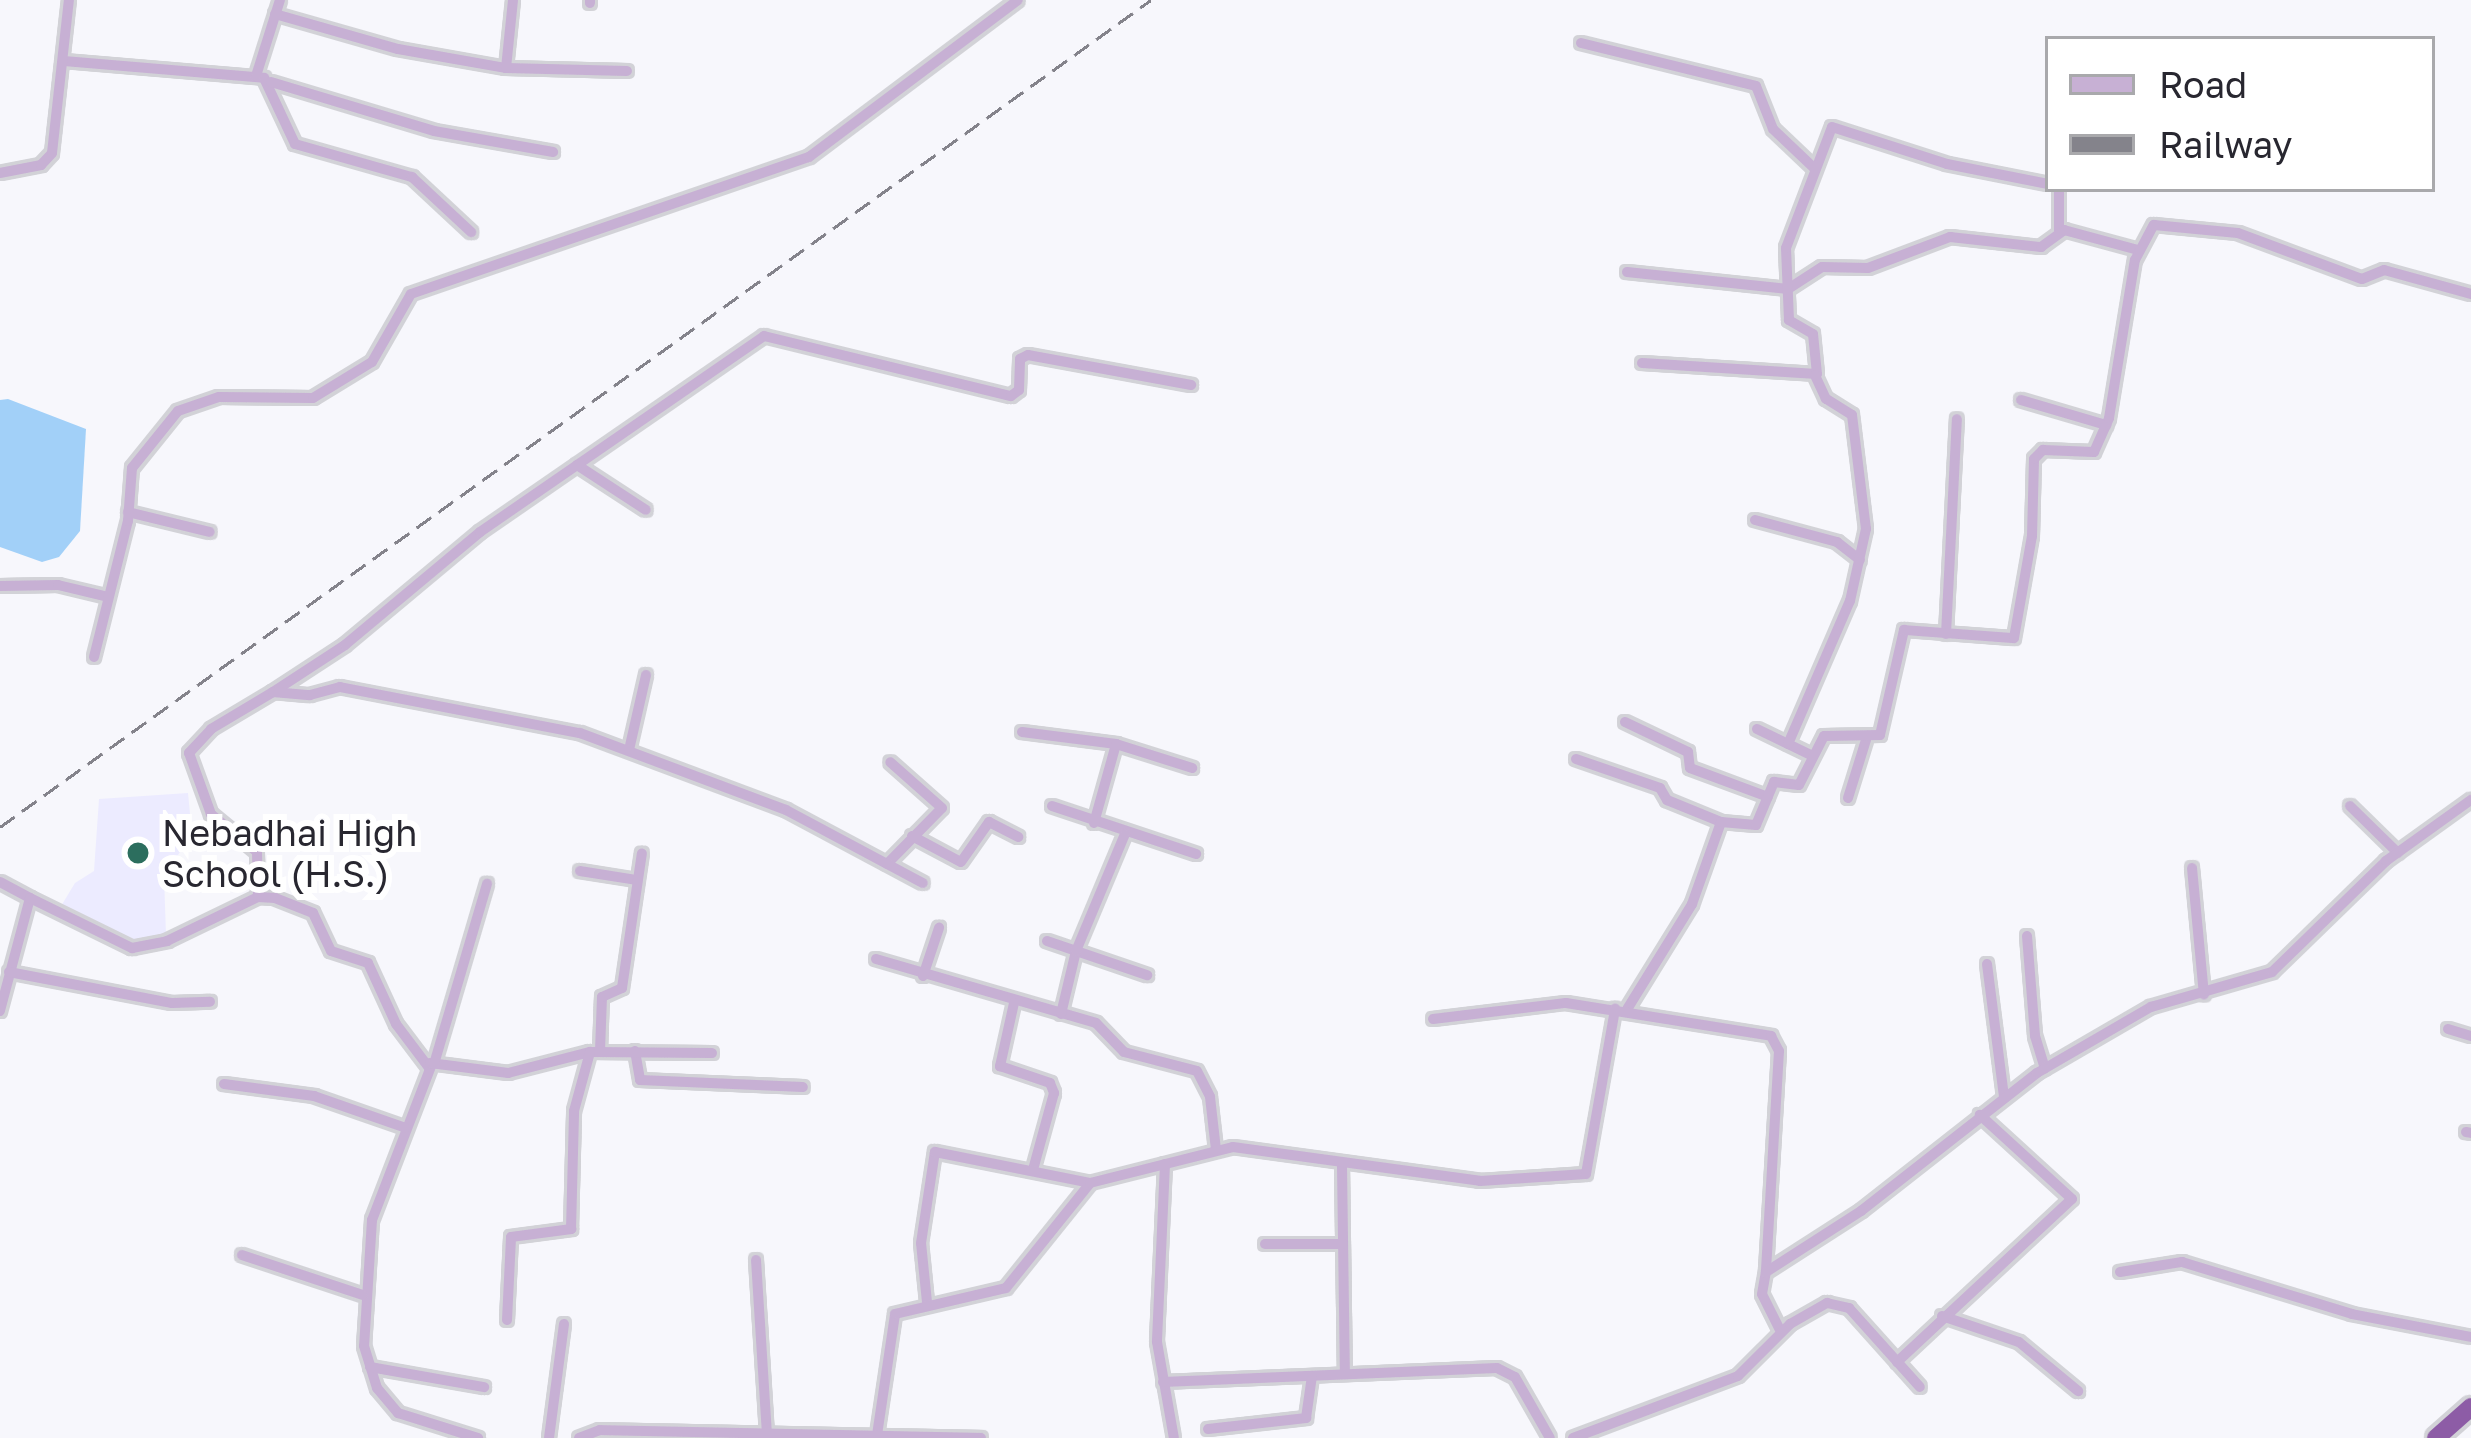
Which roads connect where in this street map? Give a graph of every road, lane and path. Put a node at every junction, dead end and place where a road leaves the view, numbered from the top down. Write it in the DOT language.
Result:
graph roads {
  1 [pos="69,0"];
  2 [pos="280,0"];
  3 [pos="513,0"];
  4 [pos="1018,0"];
  5 [pos="274,14"];
  6 [pos="1581,43"];
  7 [pos="63,61"];
  8 [pos="506,68"];
  9 [pos="627,71"];
  10 [pos="256,76"];
  11 [pos="271,82"];
  12 [pos="553,152"];
  13 [pos="1816,169"];
  14 [pos="0,173"];
  15 [pos="2045,183"];
  16 [pos="2059,192"];
  17 [pos="2059,231"];
  18 [pos="471,232"];
  19 [pos="2138,250"];
  20 [pos="1627,272"];
  21 [pos="1788,289"];
  22 [pos="2471,294"];
  23 [pos="1642,363"];
  24 [pos="1815,375"];
  25 [pos="1191,385"];
  26 [pos="2021,400"];
  27 [pos="1957,419"];
  28 [pos="2106,425"];
  29 [pos="577,464"];
  30 [pos="646,510"];
  31 [pos="128,512"];
  32 [pos="1755,520"];
  33 [pos="210,532"];
  34 [pos="1860,560"];
  35 [pos="0,586"];
  36 [pos="104,596"];
  37 [pos="1946,634"];
  38 [pos="94,657"];
  39 [pos="646,674"];
  40 [pos="273,692"];
  41 [pos="1625,722"];
  42 [pos="1757,729"];
  43 [pos="1022,732"];
  44 [pos="1865,740"];
  45 [pos="1116,744"];
  46 [pos="1788,744"];
  47 [pos="629,750"];
  48 [pos="1813,756"];
  49 [pos="1576,759"];
  50 [pos="890,762"];
  51 [pos="1192,768"];
  52 [pos="1768,797"];
  53 [pos="1848,798"];
  54 [pos="2471,800"];
  55 [pos="1052,806"];
  56 [pos="2350,806"];
  57 [pos="1721,822"];
  58 [pos="1094,823"];
  59 [pos="1125,835"];
  60 [pos="912,836"];
  61 [pos="1018,837"];
  62 [pos="642,853"];
  63 [pos="2398,853"];
  64 [pos="1196,854"];
  65 [pos="886,864"];
  66 [pos="2192,868"];
  67 [pos="580,871"];
  68 [pos="638,880"];
  69 [pos="0,882"];
  70 [pos="923,883"];
  71 [pos="487,884"];
  72 [pos="258,897"];
  73 [pos="29,898"];
  74 [pos="939,928"];
  75 [pos="2027,936"];
  76 [pos="1047,941"];
  77 [pos="1076,951"];
  78 [pos="876,959"];
  79 [pos="1987,964"];
  80 [pos="9,972"];
  81 [pos="923,976"];
  82 [pos="1148,976"];
  83 [pos="2204,994"];
  84 [pos="210,1002"];
  85 [pos="1014,1003"];
  86 [pos="1621,1010"];
  87 [pos="0,1011"];
  88 [pos="1060,1014"];
  89 [pos="1433,1019"];
  90 [pos="2448,1029"];
  91 [pos="2471,1036"];
  92 [pos="595,1051"];
  93 [pos="634,1052"];
  94 [pos="712,1053"];
  95 [pos="432,1063"];
  96 [pos="2045,1069"];
  97 [pos="224,1084"];
  98 [pos="803,1087"];
  99 [pos="2004,1097"];
  100 [pos="1980,1115"];
  101 [pos="406,1128"];
  102 [pos="1216,1150"];
  103 [pos="1165,1163"];
  104 [pos="1342,1166"];
  105 [pos="1033,1170"];
  106 [pos="1090,1183"];
  107 [pos="1264,1244"];
  108 [pos="1343,1244"];
  109 [pos="242,1256"];
  110 [pos="756,1260"];
  111 [pos="1766,1272"];
  112 [pos="2120,1272"];
  113 [pos="363,1295"];
  114 [pos="928,1302"];
  115 [pos="1942,1316"];
  116 [pos="506,1320"];
  117 [pos="564,1324"];
  118 [pos="1781,1332"];
  119 [pos="2471,1337"];
  120 [pos="1897,1361"];
  121 [pos="370,1367"];
  122 [pos="1345,1374"];
  123 [pos="1312,1376"];
  124 [pos="1163,1382"];
  125 [pos="484,1387"];
  126 [pos="1920,1387"];
  127 [pos="2078,1391"];
  128 [pos="2471,1407"];
  129 [pos="1208,1429"];
  130 [pos="767,1433"];
  131 [pos="878,1436"];
  132 [pos="478,1438"];
  133 [pos="549,1438"];
  134 [pos="580,1438"];
  135 [pos="981,1438"];
  136 [pos="1174,1438"];
  137 [pos="1550,1438"];
  138 [pos="1574,1438"];
  139 [pos="2436,1438"];
  1 -- 7 [label="street"];
  2 -- 5 [label="street"];
  3 -- 8 [label="street"];
  4 -- 31 [label="street"];
  5 -- 8 [label="street"];
  5 -- 10 [label="street"];
  6 -- 13 [label="street"];
  7 -- 10 [label="street"];
  7 -- 14 [label="street"];
  8 -- 9 [label="street"];
  10 -- 11 [label="street"];
  11 -- 12 [label="street"];
  11 -- 18 [label="street"];
  13 -- 15 [label="street"];
  13 -- 21 [label="street"];
  16 -- 17 [label="street"];
  17 -- 19 [label="street"];
  17 -- 21 [label="street"];
  19 -- 22 [label="street"];
  19 -- 28 [label="street"];
  20 -- 21 [label="street"];
  21 -- 24 [label="street"];
  23 -- 24 [label="street"];
  24 -- 34 [label="street"];
  25 -- 29 [label="street"];
  26 -- 28 [label="street"];
  27 -- 37 [label="street"];
  28 -- 37 [label="street"];
  29 -- 30 [label="street"];
  29 -- 40 [label="street"];
  31 -- 33 [label="street"];
  31 -- 36 [label="street"];
  32 -- 34 [label="street"];
  34 -- 46 [label="street"];
  35 -- 36 [label="street"];
  36 -- 38 [label="street"];
  37 -- 44 [label="street"];
  39 -- 47 [label="street"];
  40 -- 47 [label="street"];
  40 -- 72 [label="street"];
  41 -- 52 [label="street"];
  42 -- 46 [label="street"];
  43 -- 45 [label="street"];
  44 -- 48 [label="street"];
  44 -- 53 [label="street"];
  45 -- 51 [label="street"];
  45 -- 58 [label="street"];
  46 -- 48 [label="street"];
  47 -- 65 [label="street"];
  48 -- 52 [label="street"];
  49 -- 57 [label="street"];
  50 -- 60 [label="street"];
  52 -- 57 [label="street"];
  54 -- 63 [label="street"];
  55 -- 58 [label="street"];
  56 -- 63 [label="street"];
  57 -- 86 [label="street"];
  58 -- 59 [label="street"];
  59 -- 64 [label="street"];
  59 -- 77 [label="street"];
  60 -- 61 [label="street"];
  60 -- 65 [label="street"];
  62 -- 68 [label="street"];
  63 -- 83 [label="street"];
  65 -- 70 [label="street"];
  66 -- 83 [label="street"];
  67 -- 68 [label="street"];
  68 -- 92 [label="street"];
  69 -- 73 [label="street"];
  71 -- 95 [label="street"];
  72 -- 73 [label="street"];
  72 -- 95 [label="street"];
  73 -- 80 [label="street"];
  74 -- 81 [label="street"];
  75 -- 96 [label="street"];
  76 -- 77 [label="street"];
  77 -- 82 [label="street"];
  77 -- 88 [label="street"];
  78 -- 81 [label="street"];
  79 -- 99 [label="street"];
  80 -- 84 [label="street"];
  80 -- 87 [label="street"];
  81 -- 85 [label="street"];
  83 -- 96 [label="street"];
  85 -- 88 [label="street"];
  85 -- 105 [label="street"];
  86 -- 89 [label="street"];
  86 -- 104 [label="street"];
  86 -- 111 [label="street"];
  88 -- 102 [label="street"];
  90 -- 91 [label="street"];
  92 -- 93 [label="street"];
  92 -- 95 [label="street"];
  92 -- 116 [label="street"];
  93 -- 94 [label="street"];
  93 -- 98 [label="street"];
  95 -- 101 [label="street"];
  96 -- 99 [label="street"];
  97 -- 101 [label="street"];
  99 -- 100 [label="street"];
  100 -- 111 [label="street"];
  100 -- 115 [label="street"];
  101 -- 113 [label="street"];
  102 -- 103 [label="street"];
  102 -- 104 [label="street"];
  103 -- 106 [label="street"];
  103 -- 124 [label="street"];
  104 -- 108 [label="street"];
  105 -- 106 [label="street"];
  105 -- 114 [label="street"];
  106 -- 114 [label="street"];
  107 -- 108 [label="street"];
  108 -- 122 [label="street"];
  109 -- 113 [label="street"];
  110 -- 130 [label="street"];
  111 -- 118 [label="street"];
  112 -- 119 [label="street"];
  113 -- 121 [label="street"];
  114 -- 131 [label="street"];
  115 -- 120 [label="street"];
  115 -- 127 [label="street"];
  117 -- 133 [label="street"];
  118 -- 120 [label="street"];
  118 -- 138 [label="street"];
  120 -- 126 [label="street"];
  121 -- 125 [label="street"];
  121 -- 132 [label="street"];
  122 -- 123 [label="street"];
  122 -- 137 [label="street"];
  123 -- 124 [label="street"];
  123 -- 129 [label="street"];
  124 -- 136 [label="street"];
  128 -- 139 [label="highway"];
  130 -- 131 [label="street"];
  130 -- 134 [label="street"];
  131 -- 135 [label="street"];
}
